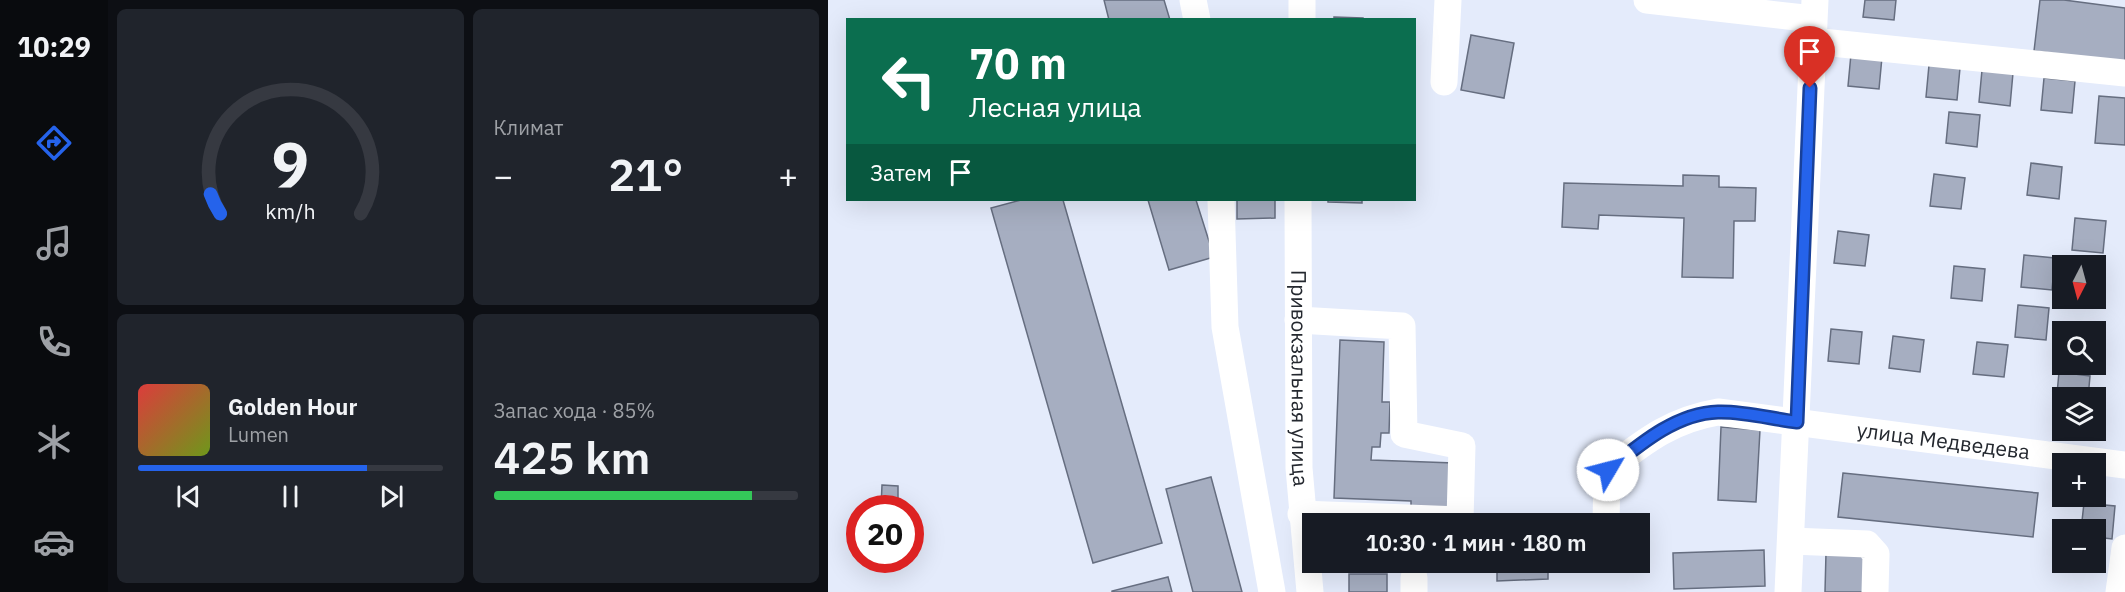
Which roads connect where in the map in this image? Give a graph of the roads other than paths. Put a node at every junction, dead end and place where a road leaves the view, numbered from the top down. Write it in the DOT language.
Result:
graph roads {
  1 [pos="1193,0"];
  2 [pos="1302,0"];
  3 [pos="1448,0"];
  4 [pos="1647,0"];
  5 [pos="1197,18"];
  6 [pos="1302,18"];
  7 [pos="1813,20"];
  8 [pos="2125,73"];
  9 [pos="1444,82"];
  10 [pos="1221,201"];
  11 [pos="1298,201"];
  12 [pos="1298,320"];
  13 [pos="1797,422"];
  14 [pos="2125,465"];
  15 [pos="1606,513"];
  16 [pos="1301,514"];
  17 [pos="1791,541"];
  18 [pos="2125,548"];
  19 [pos="1272,592"];
  20 [pos="1310,592"];
  21 [pos="1788,592"];
  22 [pos="1875,592"];
  23 [pos="2119,592"];
  1 -- 5 [label="street"];
  2 -- 6 [label="street"];
  3 -- 9 [label="street"];
  4 -- 7 [label="street"];
  7 -- 8 [label="street"];
  7 -- 13 [label="street"];
  10 -- 19 [label="street"];
  11 -- 12 [label="street, Привокзальная улица"];
  12 -- 16 [label="street, Привокзальная улица"];
  12 -- 16 [label="street"];
  13 -- 14 [label="street, улица Медведева"];
  13 -- 15 [label="street, улица Медведева"];
  13 -- 17 [label="street"];
  16 -- 20 [label="street, Привокзальная улица"];
  17 -- 21 [label="street"];
  17 -- 22 [label="street"];
  18 -- 23 [label="street"];
}
